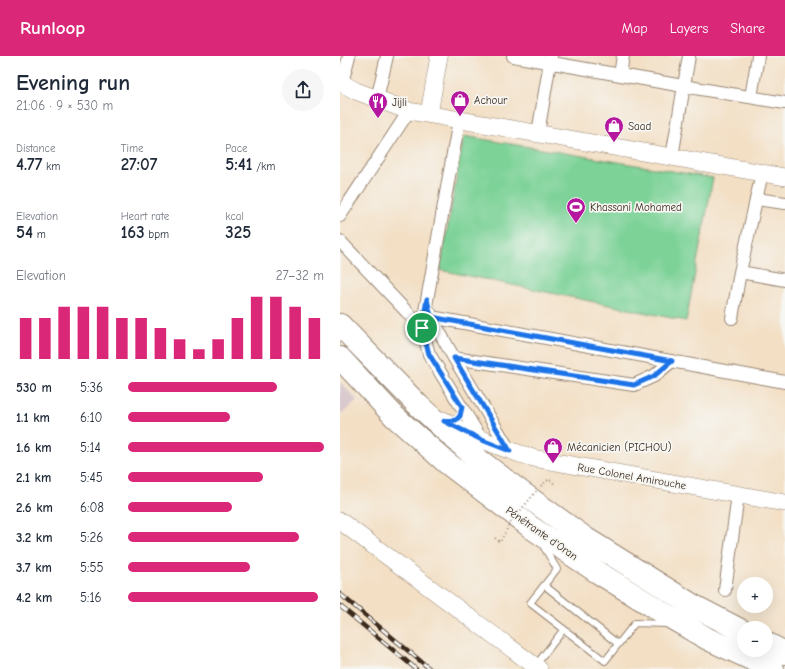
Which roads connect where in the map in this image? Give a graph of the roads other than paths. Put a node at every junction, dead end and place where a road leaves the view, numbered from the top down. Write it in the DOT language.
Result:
graph roads {
  1 [pos="349,56"];
  2 [pos="387,56"];
  3 [pos="439,56"];
  4 [pos="513,56"];
  5 [pos="623,56"];
  6 [pos="688,56"];
  7 [pos="758,56"];
  8 [pos="551,59"];
  9 [pos="620,75"];
  10 [pos="341,82"];
  11 [pos="683,86"];
  12 [pos="751,97"];
  13 [pos="378,99"];
  14 [pos="785,103"];
  15 [pos="409,111"];
  16 [pos="429,114"];
  17 [pos="459,120"];
  18 [pos="538,133"];
  19 [pos="672,157"];
  20 [pos="762,173"];
  21 [pos="785,177"];
  22 [pos="756,199"];
  23 [pos="785,203"];
  24 [pos="340,216"];
  25 [pos="340,240"];
  26 [pos="740,272"];
  27 [pos="785,280"];
  28 [pos="427,299"];
  29 [pos="431,317"];
  30 [pos="732,318"];
  31 [pos="340,325"];
  32 [pos="422,328"];
  33 [pos="340,358"];
  34 [pos="454,358"];
  35 [pos="672,361"];
  36 [pos="785,382"];
  37 [pos="419,406"];
  38 [pos="462,407"];
  39 [pos="444,421"];
  40 [pos="482,440"];
  41 [pos="510,451"];
  42 [pos="738,495"];
  43 [pos="785,503"];
  44 [pos="342,522"];
  45 [pos="532,528"];
  46 [pos="544,585"];
  47 [pos="725,590"];
  48 [pos="682,624"];
  49 [pos="737,628"];
  50 [pos="564,629"];
  51 [pos="708,639"];
  52 [pos="618,644"];
  53 [pos="773,647"];
  54 [pos="785,653"];
  55 [pos="537,667"];
  56 [pos="757,669"];
  57 [pos="773,669"];
  1 -- 10 [label="street"];
  2 -- 13 [label="street"];
  3 -- 16 [label="street"];
  4 -- 8 [label="street"];
  5 -- 9 [label="street"];
  6 -- 11 [label="street"];
  7 -- 12 [label="street"];
  8 -- 9 [label="street"];
  8 -- 18 [label="street"];
  9 -- 11 [label="street"];
  10 -- 13 [label="street"];
  11 -- 12 [label="street"];
  11 -- 19 [label="street"];
  12 -- 14 [label="street"];
  13 -- 15 [label="street"];
  15 -- 16 [label="street"];
  15 -- 24 [label="street"];
  16 -- 17 [label="street"];
  17 -- 18 [label="street"];
  17 -- 28 [label="street"];
  18 -- 19 [label="street"];
  19 -- 20 [label="street"];
  20 -- 21 [label="street"];
  20 -- 22 [label="street"];
  22 -- 23 [label="street"];
  22 -- 26 [label="street"];
  25 -- 32 [label="street"];
  26 -- 27 [label="street"];
  26 -- 30 [label="street"];
  28 -- 29 [label="street"];
  28 -- 32 [label="street"];
  29 -- 34 [label="street"];
  29 -- 35 [label="street"];
  31 -- 37 [label="highway, Pénétrante d'Oran"];
  32 -- 38 [label="street"];
  33 -- 45 [label="highway, Pénétrante d'Oran"];
  34 -- 35 [label="street"];
  34 -- 41 [label="street"];
  35 -- 36 [label="street"];
  37 -- 39 [label="street, Rue Colonel Amirouche"];
  37 -- 49 [label="highway, Pénétrante d'Oran"];
  38 -- 39 [label="street"];
  38 -- 40 [label="street"];
  39 -- 40 [label="street, Rue Colonel Amirouche"];
  40 -- 41 [label="street, Rue Colonel Amirouche"];
  41 -- 42 [label="street, Rue Colonel Amirouche"];
  42 -- 43 [label="street, Rue Colonel Amirouche"];
  42 -- 47 [label="street"];
  44 -- 55 [label="street"];
  45 -- 46 [label="lane"];
  45 -- 48 [label="highway, Pénétrante d'Oran"];
  46 -- 50 [label="lane"];
  46 -- 52 [label="lane"];
  48 -- 51 [label="highway, Pénétrante d'Oran"];
  48 -- 52 [label="lane"];
  50 -- 52 [label="lane"];
  50 -- 55 [label="lane"];
  51 -- 56 [label="highway"];
  51 -- 57 [label="highway, Pénétrante d'Oran"];
  53 -- 54 [label="highway"];
}
